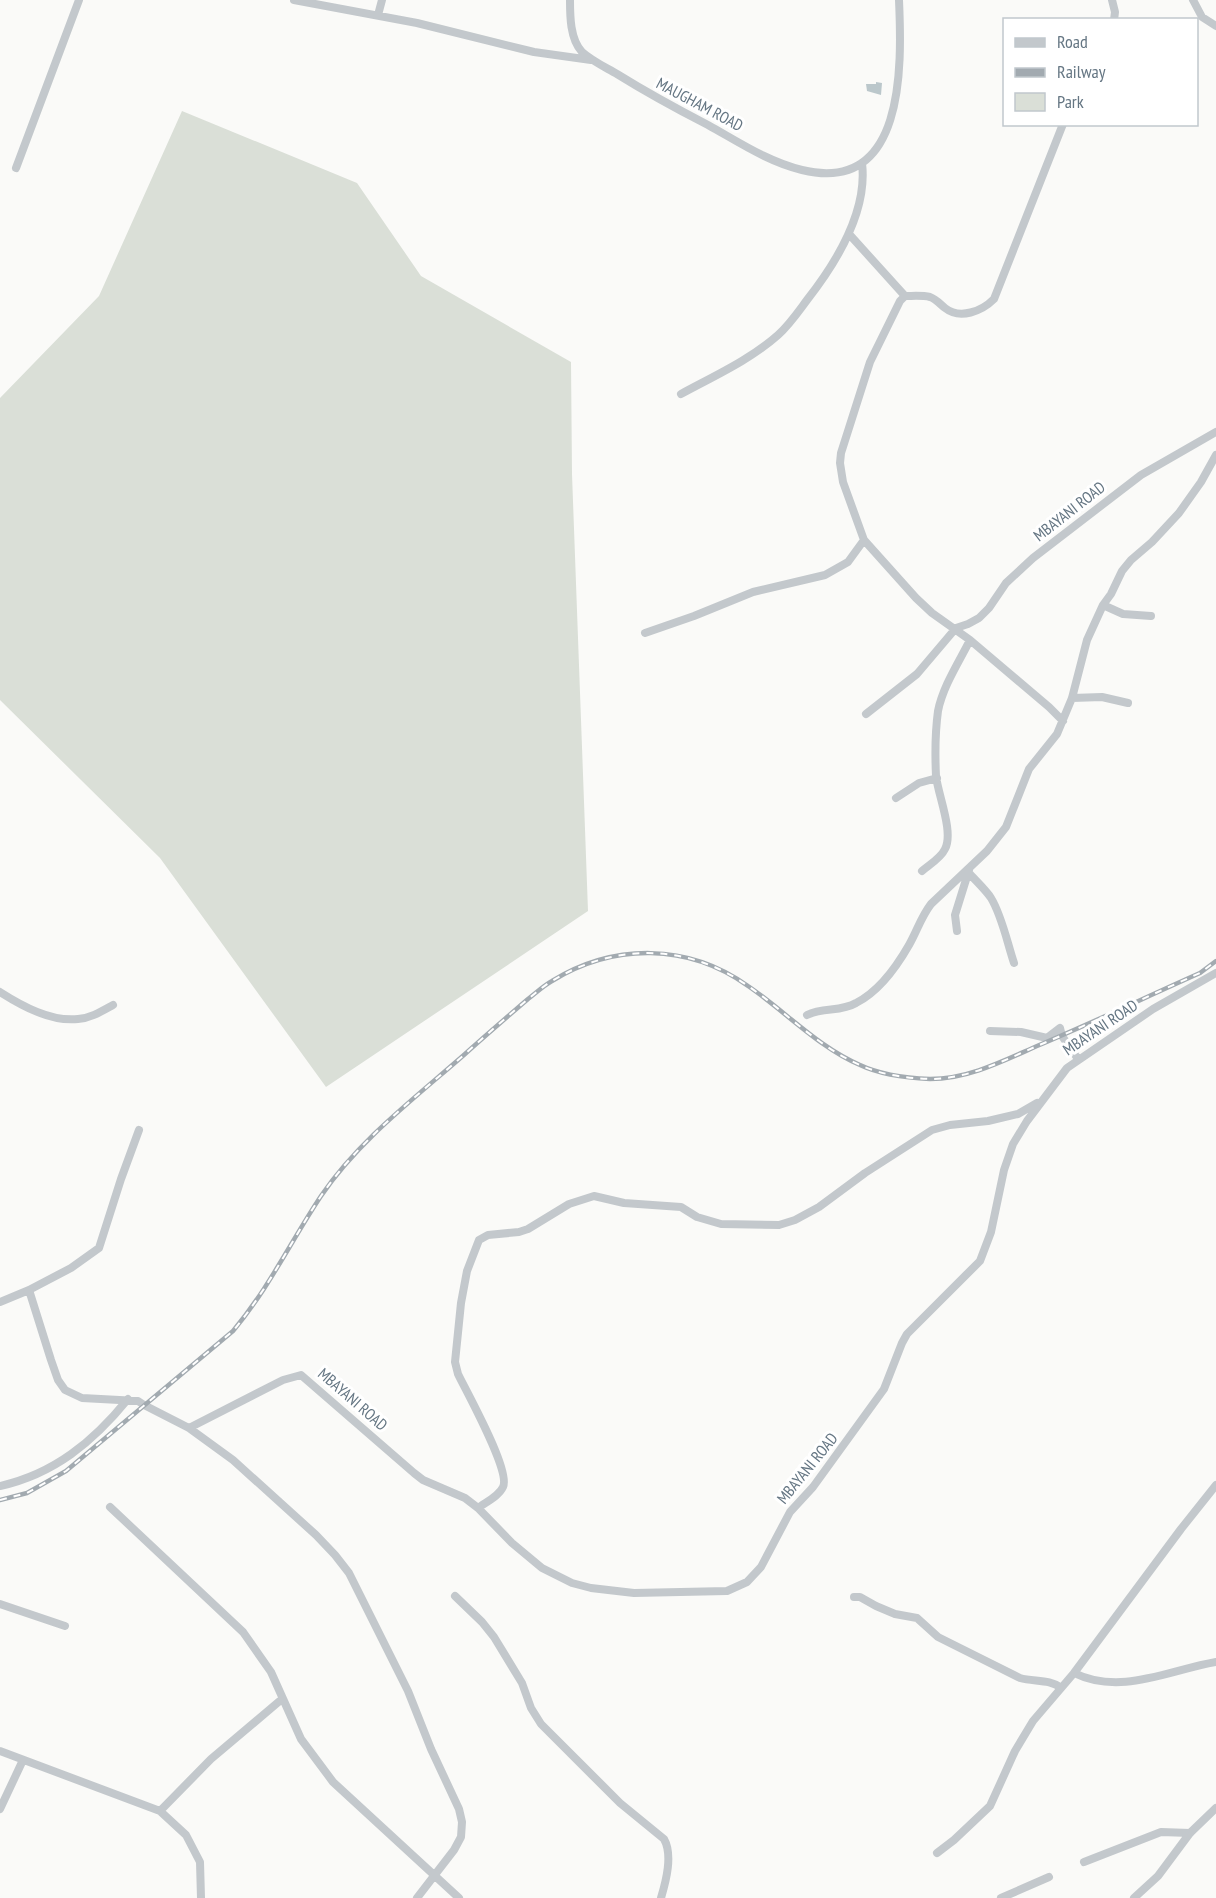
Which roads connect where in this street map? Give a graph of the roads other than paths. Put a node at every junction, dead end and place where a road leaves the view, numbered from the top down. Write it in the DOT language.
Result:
graph roads {
  1 [pos="79,0"];
  2 [pos="294,0"];
  3 [pos="382,0"];
  4 [pos="570,0"];
  5 [pos="899,0"];
  6 [pos="1112,0"];
  7 [pos="1193,0"];
  8 [pos="378,15"];
  9 [pos="1114,18"];
  10 [pos="1216,26"];
  11 [pos="594,61"];
  12 [pos="1062,126"];
  13 [pos="862,163"];
  14 [pos="16,168"];
  15 [pos="849,234"];
  16 [pos="905,296"];
  17 [pos="681,394"];
  18 [pos="1216,432"];
  19 [pos="1216,455"];
  20 [pos="864,540"];
  21 [pos="1103,605"];
  22 [pos="1151,616"];
  23 [pos="956,628"];
  24 [pos="645,633"];
  25 [pos="970,640"];
  26 [pos="1072,698"];
  27 [pos="1128,703"];
  28 [pos="866,714"];
  29 [pos="1063,722"];
  30 [pos="937,778"];
  31 [pos="896,798"];
  32 [pos="969,870"];
  33 [pos="922,871"];
  34 [pos="957,931"];
  35 [pos="1014,963"];
  36 [pos="1216,973"];
  37 [pos="0,992"];
  38 [pos="113,1005"];
  39 [pos="807,1015"];
  40 [pos="990,1031"];
  41 [pos="1078,1059"];
  42 [pos="1042,1101"];
  43 [pos="139,1131"];
  44 [pos="29,1290"];
  45 [pos="0,1302"];
  46 [pos="128,1399"];
  47 [pos="189,1428"];
  48 [pos="1216,1485"];
  49 [pos="0,1486"];
  50 [pos="110,1507"];
  51 [pos="478,1508"];
  52 [pos="454,1596"];
  53 [pos="854,1597"];
  54 [pos="0,1604"];
  55 [pos="65,1626"];
  56 [pos="1216,1662"];
  57 [pos="1074,1673"];
  58 [pos="1061,1689"];
  59 [pos="282,1698"];
  60 [pos="0,1751"];
  61 [pos="23,1760"];
  62 [pos="1216,1808"];
  63 [pos="0,1809"];
  64 [pos="160,1811"];
  65 [pos="1191,1833"];
  66 [pos="937,1853"];
  67 [pos="1084,1862"];
  68 [pos="435,1875"];
  69 [pos="1049,1877"];
  70 [pos="201,1898"];
  71 [pos="417,1898"];
  72 [pos="459,1898"];
  73 [pos="661,1898"];
  74 [pos="1002,1898"];
  75 [pos="1134,1898"];
  1 -- 14 [label="street"];
  2 -- 8 [label="street"];
  3 -- 8 [label="street"];
  4 -- 11 [label="street, MAUGHAM ROAD"];
  5 -- 13 [label="street"];
  6 -- 9 [label="street"];
  7 -- 10 [label="street"];
  8 -- 11 [label="street"];
  11 -- 13 [label="street, MAUGHAM ROAD"];
  12 -- 16 [label="street"];
  13 -- 15 [label="street"];
  15 -- 16 [label="street"];
  15 -- 17 [label="street"];
  16 -- 20 [label="street"];
  18 -- 23 [label="street, MBAYANI ROAD"];
  19 -- 21 [label="street"];
  20 -- 23 [label="street"];
  20 -- 24 [label="street"];
  21 -- 22 [label="street"];
  21 -- 26 [label="street"];
  23 -- 25 [label="street"];
  23 -- 28 [label="street"];
  25 -- 29 [label="street"];
  25 -- 30 [label="street"];
  26 -- 27 [label="street"];
  26 -- 29 [label="street"];
  29 -- 32 [label="street"];
  30 -- 31 [label="street"];
  30 -- 33 [label="street"];
  32 -- 34 [label="street"];
  32 -- 35 [label="street"];
  32 -- 39 [label="street"];
  36 -- 41 [label="street, MBAYANI ROAD"];
  37 -- 38 [label="street"];
  40 -- 41 [label="street"];
  41 -- 42 [label="street, MBAYANI ROAD"];
  42 -- 51 [label="street, MBAYANI ROAD"];
  42 -- 51 [label="street"];
  43 -- 44 [label="street"];
  44 -- 45 [label="street"];
  44 -- 46 [label="street"];
  46 -- 47 [label="street"];
  46 -- 49 [label="street"];
  47 -- 51 [label="street, MBAYANI ROAD"];
  47 -- 68 [label="street"];
  48 -- 57 [label="street"];
  50 -- 59 [label="street"];
  52 -- 73 [label="street"];
  53 -- 58 [label="street"];
  54 -- 55 [label="street"];
  56 -- 57 [label="street"];
  57 -- 58 [label="street"];
  58 -- 66 [label="street"];
  59 -- 64 [label="street"];
  59 -- 68 [label="street"];
  60 -- 61 [label="street"];
  61 -- 63 [label="street"];
  61 -- 64 [label="street"];
  62 -- 65 [label="street"];
  64 -- 70 [label="street"];
  65 -- 67 [label="street"];
  65 -- 75 [label="street"];
  68 -- 71 [label="street"];
  68 -- 72 [label="street"];
  69 -- 74 [label="street"];
}
